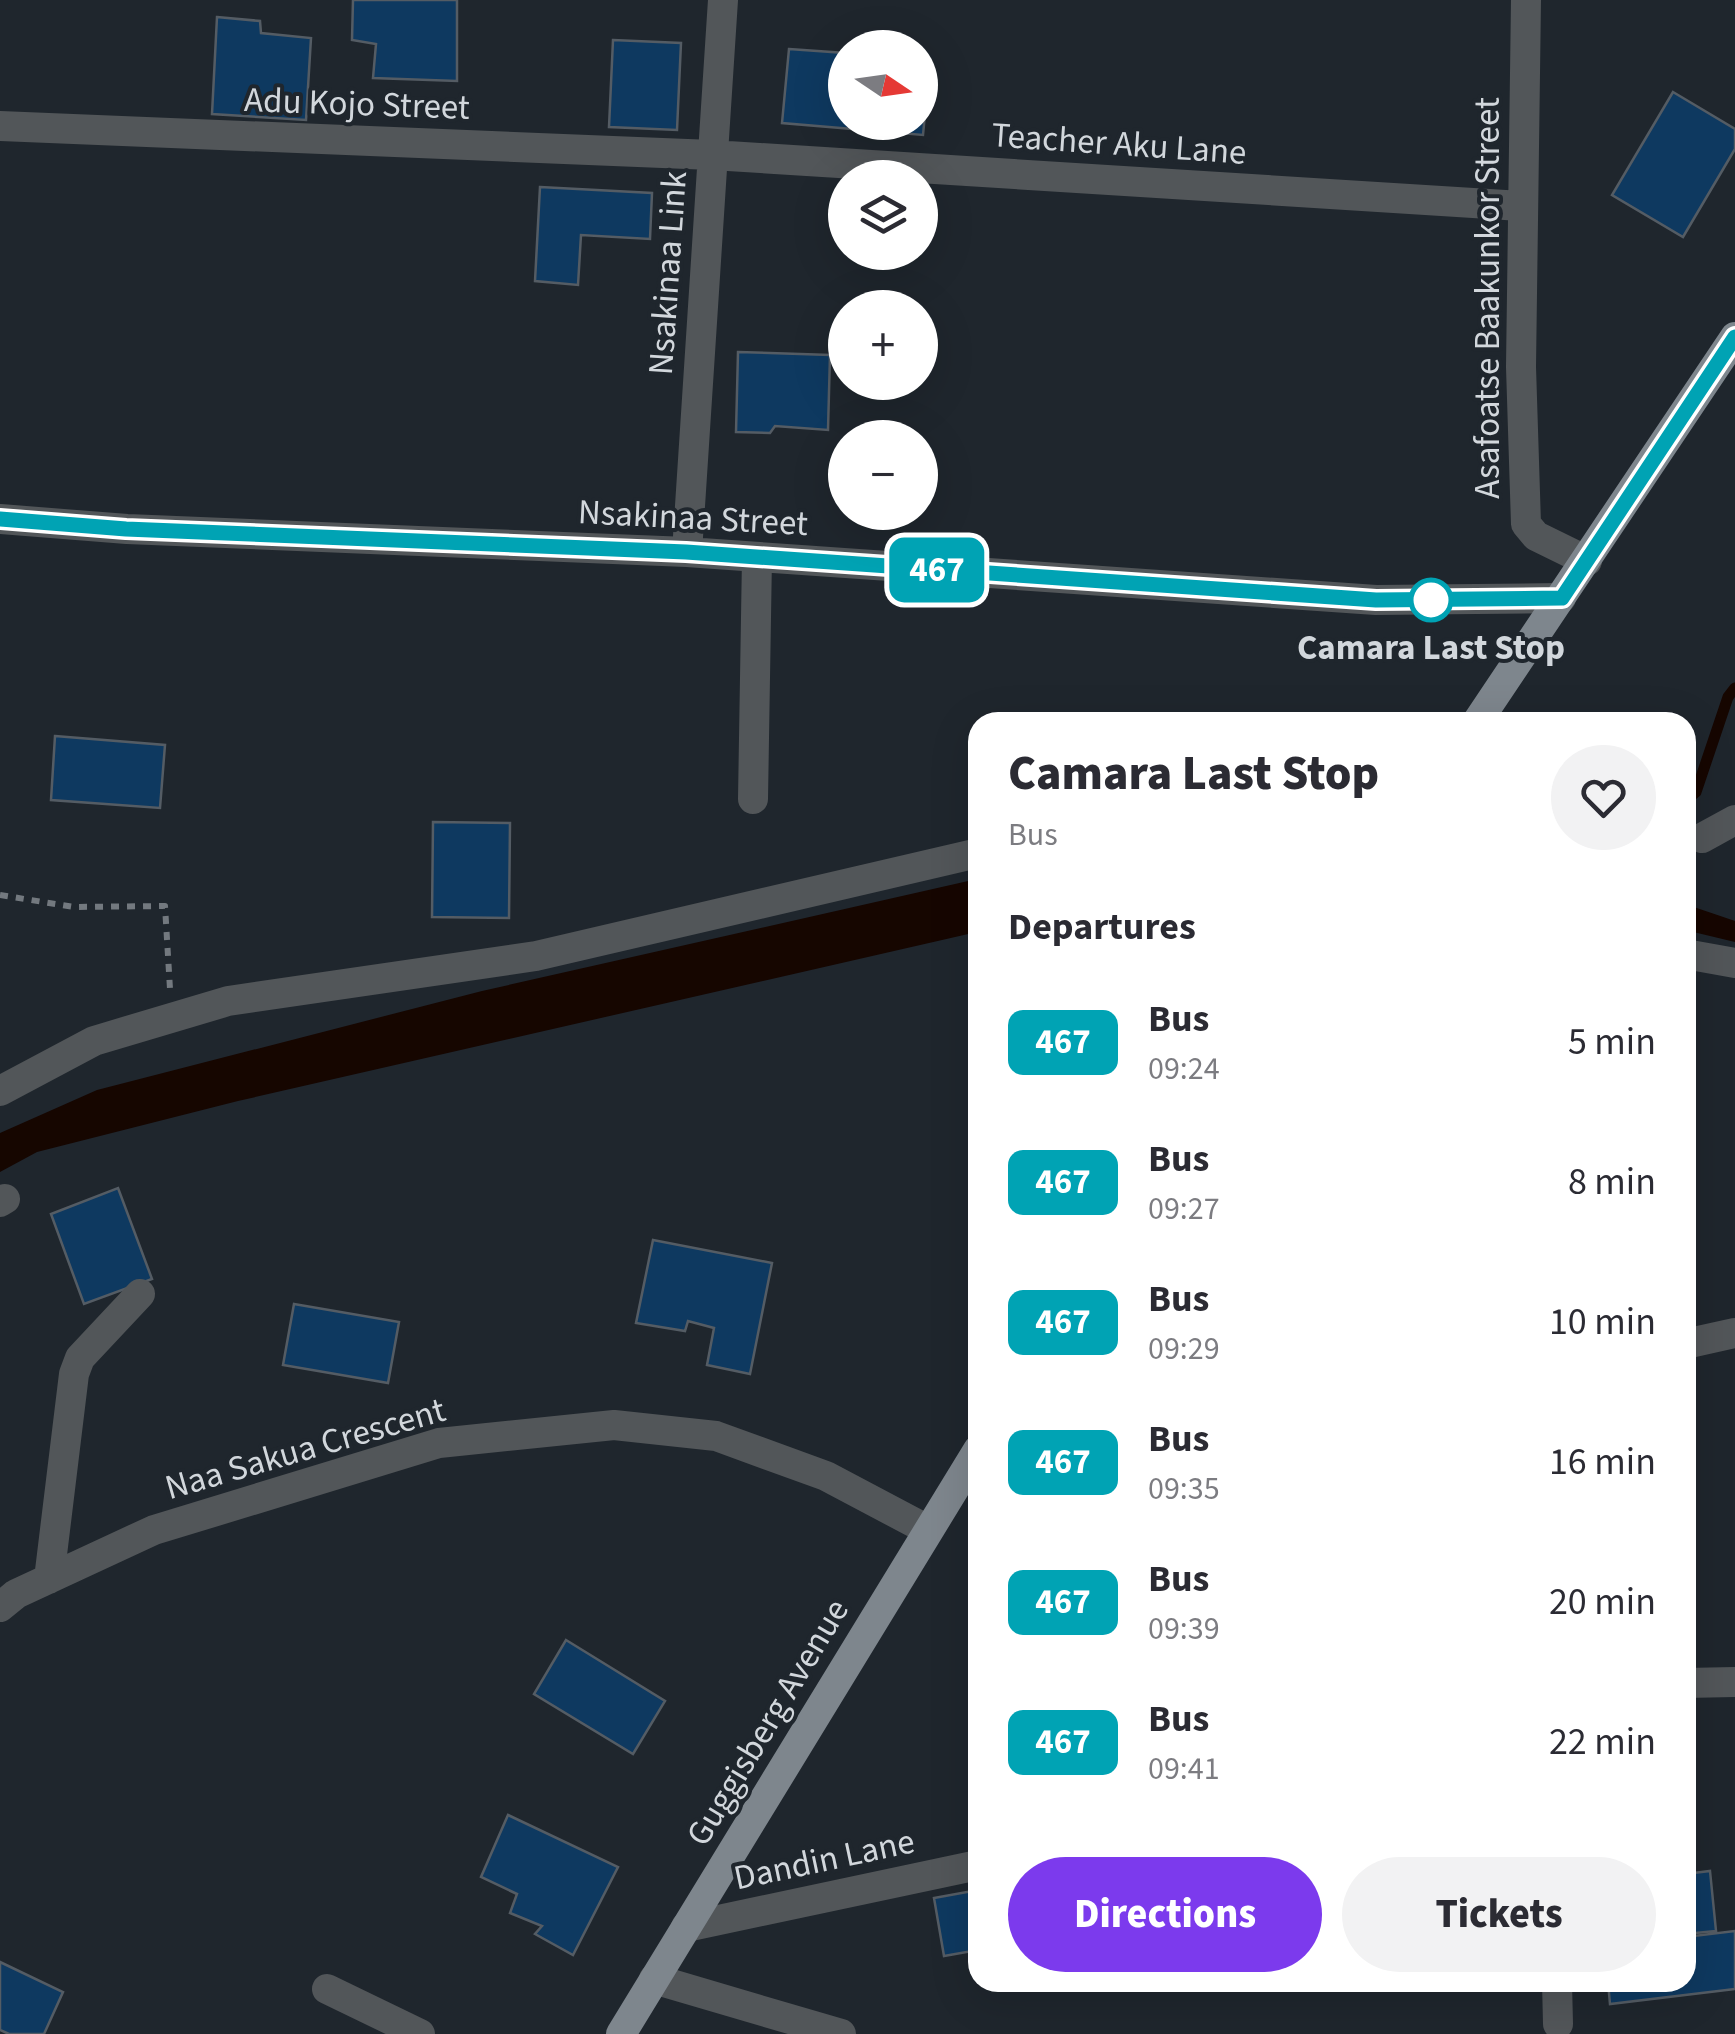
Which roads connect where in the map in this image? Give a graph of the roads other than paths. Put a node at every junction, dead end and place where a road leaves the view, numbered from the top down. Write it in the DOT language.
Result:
graph roads {
  1 [pos="723,0"];
  2 [pos="1526,0"];
  3 [pos="0,126"];
  4 [pos="712,155"];
  5 [pos="1521,206"];
  6 [pos="1735,337"];
  7 [pos="0,519"];
  8 [pos="686,552"];
  9 [pos="757,557"];
  10 [pos="1587,560"];
  11 [pos="1562,598"];
  12 [pos="1484,712"];
  13 [pos="753,799"];
  14 [pos="1735,820"];
  15 [pos="1702,838"];
  16 [pos="968,855"];
  17 [pos="1696,956"];
  18 [pos="1735,963"];
  19 [pos="0,1091"];
  20 [pos="140,1294"];
  21 [pos="1735,1333"];
  22 [pos="1696,1342"];
  23 [pos="965,1488"];
  24 [pos="928,1530"];
  25 [pos="49,1578"];
  26 [pos="0,1606"];
  27 [pos="1735,1682"];
  28 [pos="1696,1683"];
  29 [pos="968,1867"];
  30 [pos="686,1927"];
  31 [pos="654,1979"];
  32 [pos="327,1989"];
  33 [pos="1556,1992"];
  34 [pos="1558,2024"];
  35 [pos="420,2034"];
  36 [pos="621,2034"];
  37 [pos="841,2034"];
  1 -- 4 [label="street, Nsakinaa Link"];
  2 -- 5 [label="street, Asafoatse Baakunkor Street"];
  3 -- 4 [label="street, Adu Kojo Street"];
  4 -- 5 [label="street, Teacher Aku Lane"];
  4 -- 8 [label="street, Nsakinaa Link"];
  5 -- 10 [label="street, Asafoatse Baakunkor Street"];
  6 -- 10 [label="main road"];
  7 -- 8 [label="street, Nsakinaa Street"];
  8 -- 9 [label="street, Nsakinaa Street"];
  9 -- 11 [label="street, Nsakinaa Street"];
  9 -- 13 [label="street"];
  10 -- 11 [label="main road"];
  11 -- 12 [label="main road"];
  14 -- 15 [label="street"];
  16 -- 19 [label="street"];
  17 -- 18 [label="street"];
  20 -- 25 [label="street"];
  21 -- 22 [label="street"];
  23 -- 24 [label="main road, Guggisberg Avenue"];
  24 -- 25 [label="street, Naa Sakua Crescent"];
  24 -- 30 [label="main road, Guggisberg Avenue"];
  25 -- 26 [label="street, Naa Sakua Crescent"];
  27 -- 28 [label="street"];
  29 -- 30 [label="street, Dandin Lane"];
  30 -- 31 [label="main road, Guggisberg Avenue"];
  31 -- 36 [label="main road, Guggisberg Avenue"];
  31 -- 37 [label="street"];
  32 -- 35 [label="street"];
  33 -- 34 [label="street"];
}
